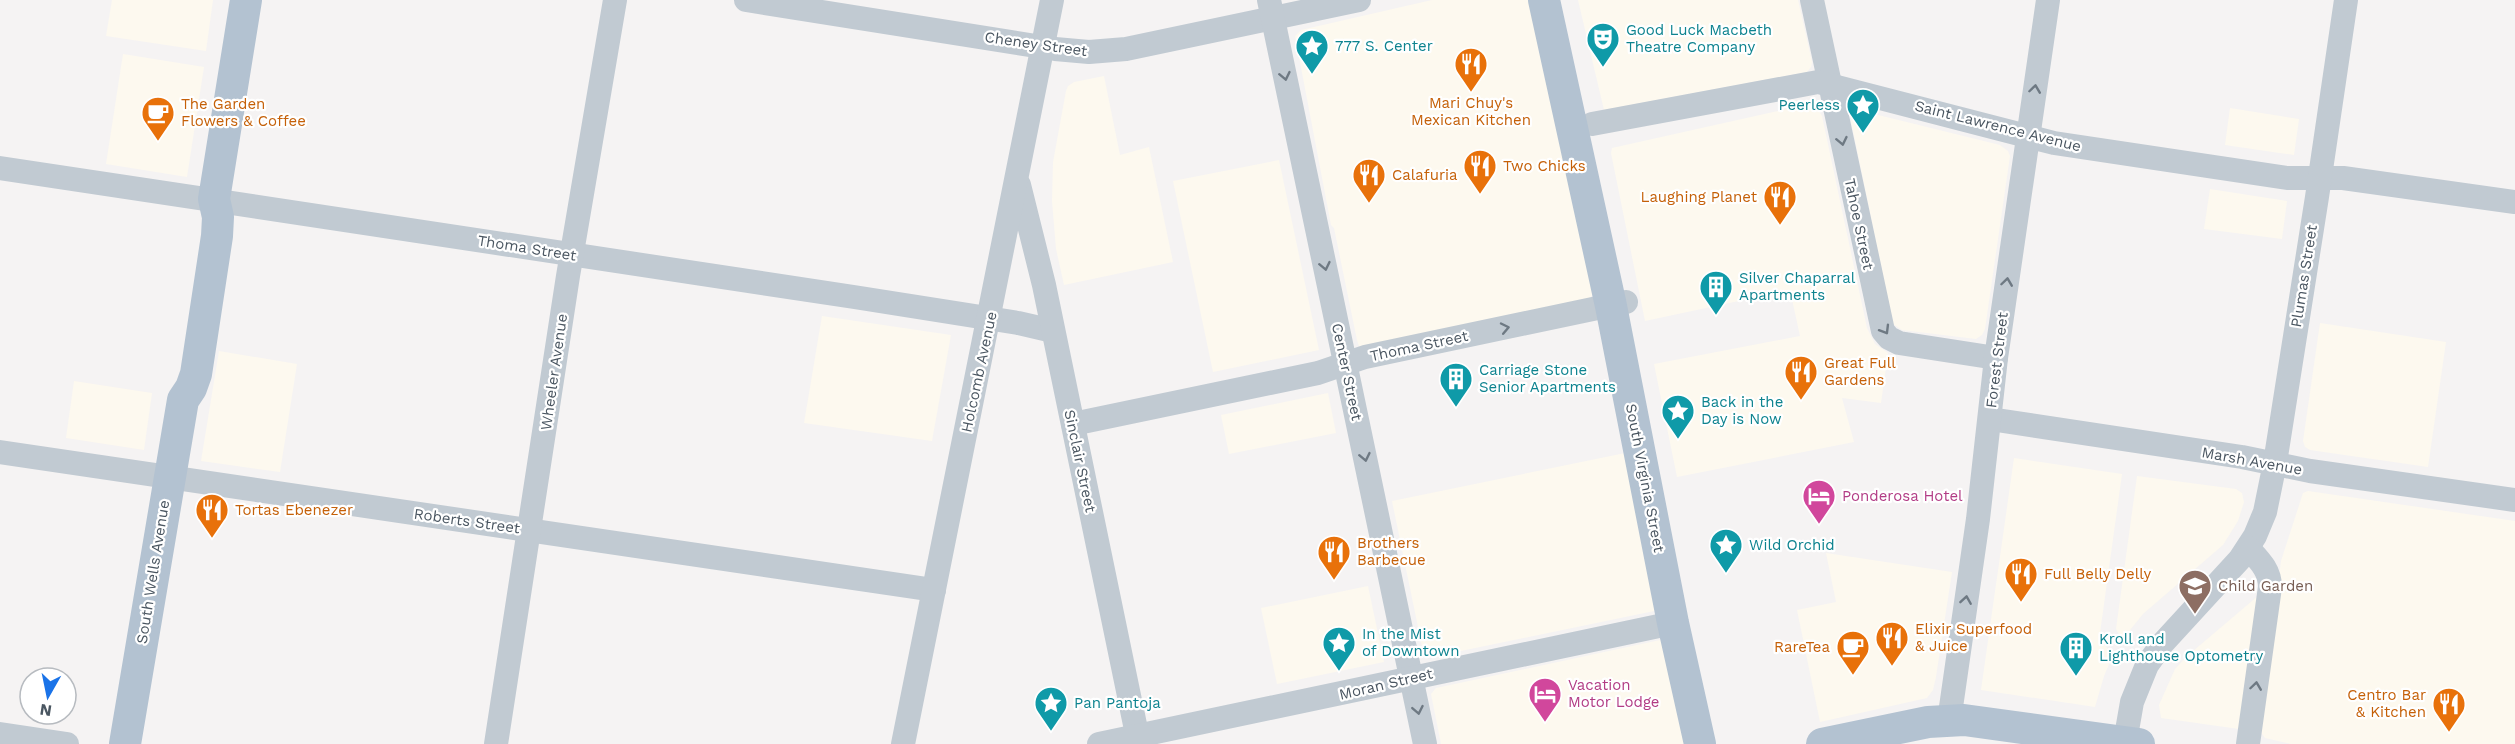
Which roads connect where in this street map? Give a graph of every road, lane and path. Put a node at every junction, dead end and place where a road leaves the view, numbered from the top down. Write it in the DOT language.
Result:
graph roads {
  1 [pos="246,0"];
  2 [pos="615,0"];
  3 [pos="746,0"];
  4 [pos="1052,0"];
  5 [pos="1359,0"];
  6 [pos="1544,0"];
  7 [pos="1555,0"];
  8 [pos="1566,0"];
  9 [pos="1812,0"];
  10 [pos="2048,0"];
  11 [pos="2346,0"];
  12 [pos="1271,9"];
  13 [pos="1564,43"];
  14 [pos="1043,46"];
  15 [pos="1829,83"];
  16 [pos="1592,124"];
  17 [pos="2029,136"];
  18 [pos="0,168"];
  19 [pos="2320,178"];
  20 [pos="1017,179"];
  21 [pos="214,199"];
  22 [pos="2515,202"];
  23 [pos="572,255"];
  24 [pos="1619,304"];
  25 [pos="990,318"];
  26 [pos="1053,331"];
  27 [pos="1996,358"];
  28 [pos="1346,364"];
  29 [pos="1990,419"];
  30 [pos="1073,424"];
  31 [pos="0,452"];
  32 [pos="2275,463"];
  33 [pos="169,478"];
  34 [pos="2515,500"];
  35 [pos="530,530"];
  36 [pos="2248,548"];
  37 [pos="934,590"];
  38 [pos="1673,623"];
  39 [pos="1412,678"];
  40 [pos="1949,721"];
  41 [pos="0,734"];
  42 [pos="1139,741"];
  43 [pos="2130,743"];
  44 [pos="68,744"];
  45 [pos="126,744"];
  46 [pos="496,744"];
  47 [pos="903,744"];
  48 [pos="1099,744"];
  49 [pos="1425,744"];
  50 [pos="1700,744"];
  51 [pos="1719,744"];
  52 [pos="1822,744"];
  53 [pos="2248,744"];
  1 -- 21 [label="main road, South Wells Avenue"];
  2 -- 23 [label="street, Wheeler Avenue"];
  3 -- 14 [label="street, Cheney Street"];
  4 -- 14 [label="street, Holcomb Avenue"];
  5 -- 12 [label="street, Cheney Street"];
  6 -- 13 [label="main road, South Virginia Street"];
  7 -- 13 [label="main road"];
  8 -- 13 [label="main road, South Virginia Street"];
  9 -- 15 [label="street, Tahoe Street"];
  17 -- 10 [label="street, Forest Street, one-way"];
  11 -- 19 [label="street, Plumas Street"];
  12 -- 14 [label="street, Cheney Street"];
  12 -- 28 [label="street, Center Street, one-way"];
  13 -- 16 [label="main road, South Virginia Street"];
  13 -- 24 [label="main road, South Virginia Street"];
  14 -- 20 [label="street, Holcomb Avenue"];
  15 -- 16 [label="street, Saint Lawrence Avenue"];
  15 -- 17 [label="street, Saint Lawrence Avenue"];
  15 -- 27 [label="street, Tahoe Street, one-way"];
  16 -- 24 [label="main road, South Virginia Street"];
  17 -- 19 [label="street, Saint Lawrence Avenue"];
  27 -- 17 [label="street, Forest Street, one-way"];
  18 -- 21 [label="street, Thoma Street"];
  19 -- 22 [label="street, Saint Lawrence Avenue"];
  19 -- 32 [label="street, Plumas Street"];
  20 -- 25 [label="street, Holcomb Avenue"];
  20 -- 26 [label="street, Sinclair Street"];
  21 -- 23 [label="street, Thoma Street"];
  21 -- 33 [label="main road, South Wells Avenue"];
  23 -- 25 [label="street, Thoma Street"];
  23 -- 35 [label="street, Wheeler Avenue"];
  28 -- 24 [label="street, Thoma Street, one-way"];
  24 -- 38 [label="main road, South Virginia Street"];
  24 -- 51 [label="main road, South Virginia Street"];
  25 -- 26 [label="street, Thoma Street"];
  25 -- 37 [label="street, Holcomb Avenue"];
  26 -- 30 [label="street, Sinclair Street"];
  27 -- 29 [label="street, Forest Street"];
  28 -- 30 [label="street, Thoma Street"];
  28 -- 39 [label="street, Center Street, one-way"];
  29 -- 32 [label="street, Marsh Avenue"];
  40 -- 29 [label="street, Forest Street, one-way"];
  30 -- 42 [label="street, Sinclair Street"];
  31 -- 33 [label="street, Roberts Street"];
  32 -- 34 [label="street, Marsh Avenue"];
  32 -- 36 [label="street, Plumas Street"];
  33 -- 35 [label="street, Roberts Street"];
  33 -- 45 [label="main road, South Wells Avenue"];
  35 -- 37 [label="street, Roberts Street"];
  35 -- 46 [label="street, Wheeler Avenue"];
  36 -- 43 [label="street, Plumas Street"];
  53 -- 36 [label="street, one-way"];
  37 -- 47 [label="street, Holcomb Avenue"];
  38 -- 39 [label="street, Moran Street"];
  38 -- 50 [label="main road, South Virginia Street"];
  39 -- 42 [label="street, Moran Street"];
  39 -- 49 [label="street, Center Street, one-way"];
  40 -- 43 [label="main road"];
  40 -- 52 [label="main road"];
  41 -- 44 [label="street"];
  42 -- 48 [label="street, Moran Street"];
}
